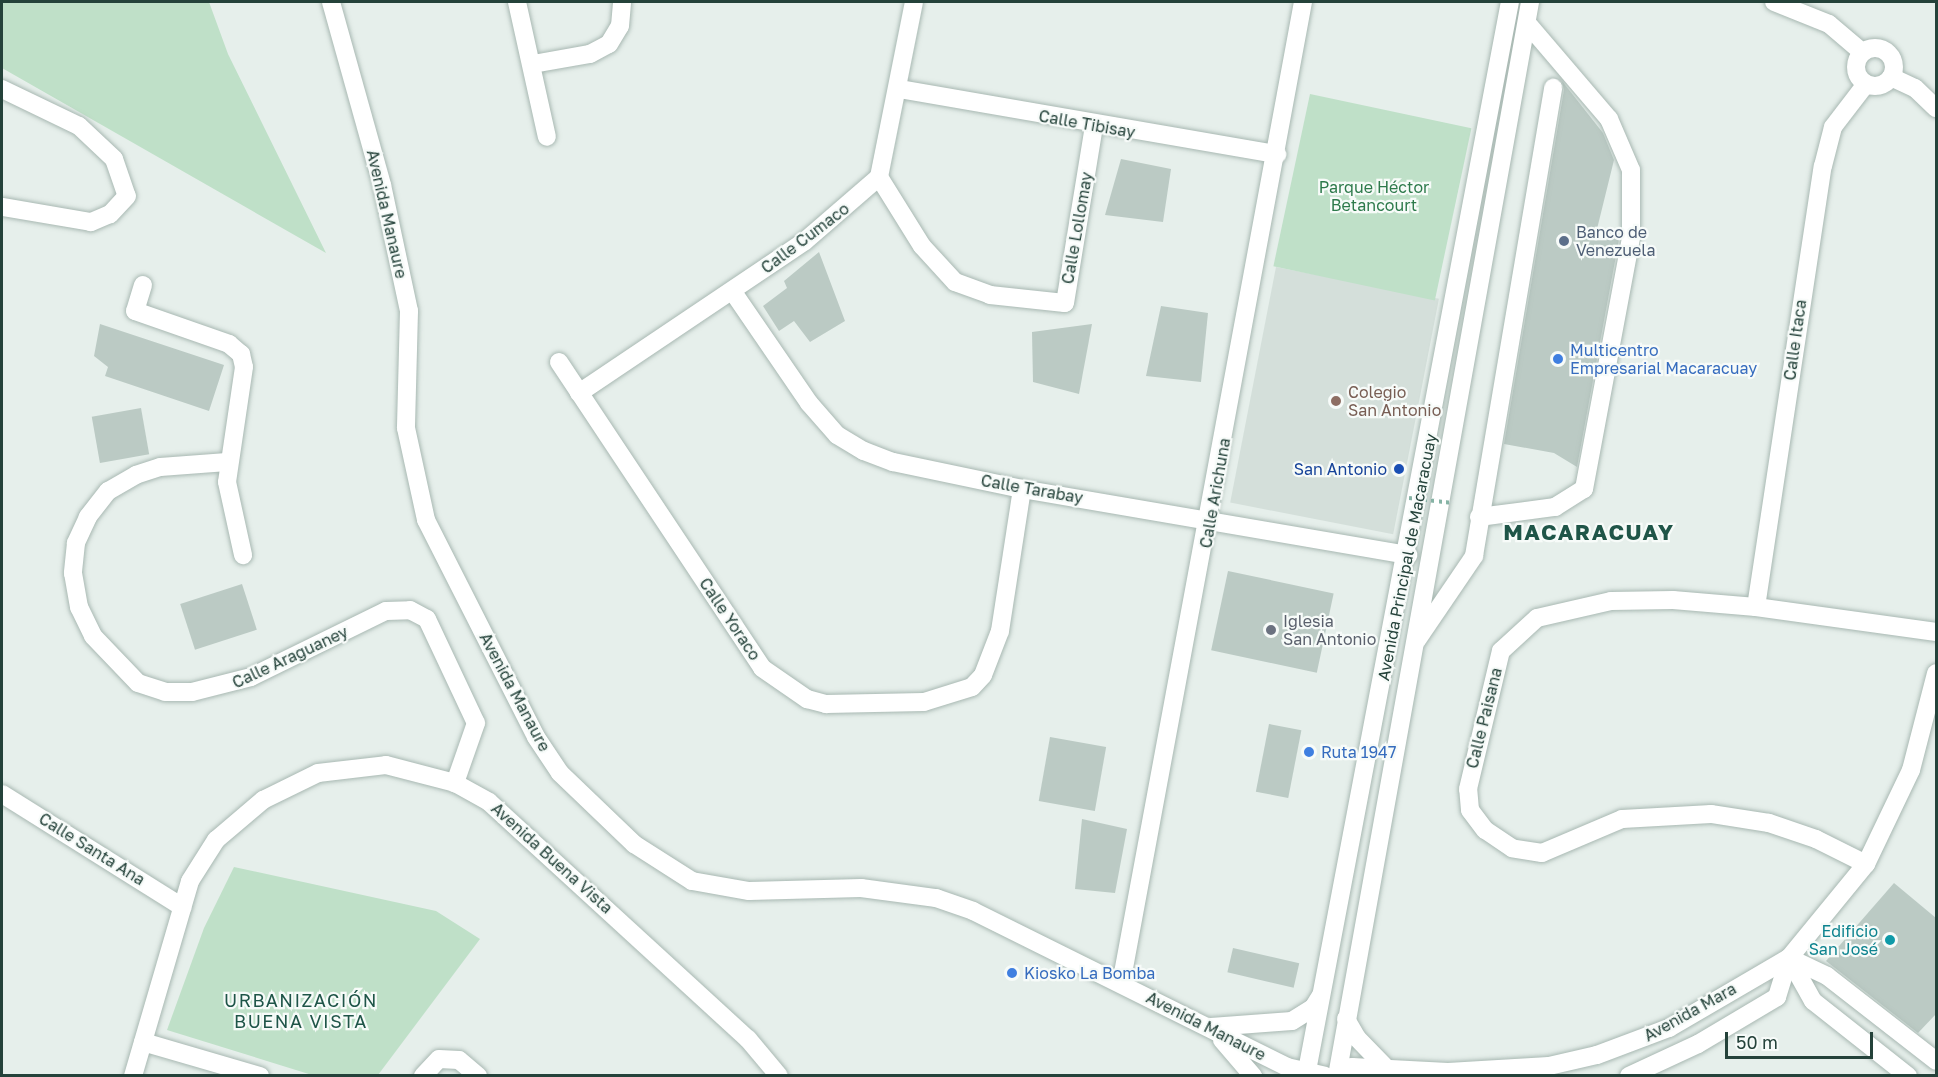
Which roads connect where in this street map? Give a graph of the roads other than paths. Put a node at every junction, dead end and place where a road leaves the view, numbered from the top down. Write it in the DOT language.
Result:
graph roads {
  1 [pos="331,2"];
  2 [pos="517,2"];
  3 [pos="622,2"];
  4 [pos="914,2"];
  5 [pos="1303,2"];
  6 [pos="1510,2"];
  7 [pos="1530,2"];
  8 [pos="1774,2"];
  9 [pos="1527,22"];
  10 [pos="1862,52"];
  11 [pos="533,64"];
  12 [pos="1891,77"];
  13 [pos="1866,84"];
  14 [pos="1553,88"];
  15 [pos="2,89"];
  16 [pos="899,89"];
  17 [pos="1936,108"];
  18 [pos="1094,126"];
  19 [pos="547,137"];
  20 [pos="1277,154"];
  21 [pos="879,177"];
  22 [pos="2,207"];
  23 [pos="143,285"];
  24 [pos="733,292"];
  25 [pos="559,362"];
  26 [pos="579,393"];
  27 [pos="227,462"];
  28 [pos="1022,489"];
  29 [pos="1479,517"];
  30 [pos="1211,518"];
  31 [pos="243,555"];
  32 [pos="1408,555"];
  33 [pos="1756,607"];
  34 [pos="1936,632"];
  35 [pos="1416,642"];
  36 [pos="1936,673"];
  37 [pos="455,783"];
  38 [pos="2,794"];
  39 [pos="1866,864"];
  40 [pos="182,907"];
  41 [pos="1789,958"];
  42 [pos="1121,984"];
  43 [pos="1326,988"];
  44 [pos="1346,1019"];
  45 [pos="1207,1027"];
  46 [pos="143,1042"];
  47 [pos="1936,1061"];
  48 [pos="1387,1069"];
  49 [pos="1306,1074"];
  50 [pos="134,1076"];
  51 [pos="260,1076"];
  52 [pos="423,1076"];
  53 [pos="478,1076"];
  54 [pos="778,1076"];
  55 [pos="1253,1076"];
  56 [pos="1325,1076"];
  57 [pos="1339,1076"];
  58 [pos="1629,1076"];
  59 [pos="1908,1076"];
  1 -- 42 [label="street, Avenida Manaure"];
  2 -- 11 [label="street"];
  3 -- 11 [label="street"];
  4 -- 16 [label="street"];
  5 -- 20 [label="street, Calle Arichuna"];
  6 -- 32 [label="street, Avenida Principal de Macaracuay"];
  7 -- 9 [label="street, Avenida Principal de Macaracuay"];
  8 -- 10 [label="street"];
  9 -- 29 [label="street"];
  9 -- 35 [label="street, Avenida Principal de Macaracuay"];
  10 -- 12 [label="street"];
  10 -- 13 [label="street"];
  11 -- 19 [label="street"];
  12 -- 13 [label="street"];
  12 -- 17 [label="street"];
  13 -- 33 [label="street, Calle Itaca"];
  14 -- 29 [label="street"];
  15 -- 22 [label="street"];
  16 -- 18 [label="street, Calle Tibisay"];
  16 -- 21 [label="street"];
  18 -- 20 [label="street, Calle Tibisay"];
  18 -- 21 [label="street, Calle Lollomay"];
  20 -- 30 [label="street, Calle Arichuna"];
  21 -- 24 [label="street, Calle Cumaco"];
  23 -- 27 [label="street"];
  24 -- 26 [label="street, Calle Cumaco"];
  24 -- 28 [label="street, Calle Tarabay"];
  25 -- 26 [label="street, Calle Yoraco"];
  26 -- 28 [label="street, Calle Yoraco"];
  27 -- 31 [label="street"];
  27 -- 37 [label="street, Calle Araguaney"];
  28 -- 30 [label="street, Calle Tarabay"];
  29 -- 35 [label="street"];
  30 -- 32 [label="street, Calle Tarabay"];
  30 -- 42 [label="street, Calle Arichuna"];
  32 -- 43 [label="street, Avenida Principal de Macaracuay"];
  33 -- 34 [label="street, Calle Paisana"];
  33 -- 39 [label="street, Calle Paisana"];
  35 -- 44 [label="street, Avenida Principal de Macaracuay"];
  36 -- 39 [label="street, Avenida Mara"];
  37 -- 40 [label="street, Avenida Buena Vista"];
  37 -- 54 [label="street, Avenida Buena Vista"];
  38 -- 40 [label="street, Calle Santa Ana"];
  39 -- 41 [label="street, Avenida Mara"];
  40 -- 46 [label="street, Avenida Buena Vista"];
  41 -- 47 [label="street"];
  41 -- 48 [label="street, Avenida Mara"];
  41 -- 58 [label="street, Avenida Mara"];
  41 -- 59 [label="street"];
  42 -- 45 [label="street, Avenida Manaure"];
  43 -- 45 [label="street"];
  43 -- 49 [label="street, Avenida Principal de Macaracuay"];
  44 -- 48 [label="street"];
  44 -- 57 [label="street, Avenida Principal de Macaracuay"];
  45 -- 49 [label="street, Avenida Manaure"];
  45 -- 55 [label="street"];
  46 -- 50 [label="street, Avenida Buena Vista"];
  46 -- 51 [label="street"];
  48 -- 57 [label="street, Avenida Mara"];
  49 -- 56 [label="street, Avenida Manaure"];
  52 -- 53 [label="street"];
}
